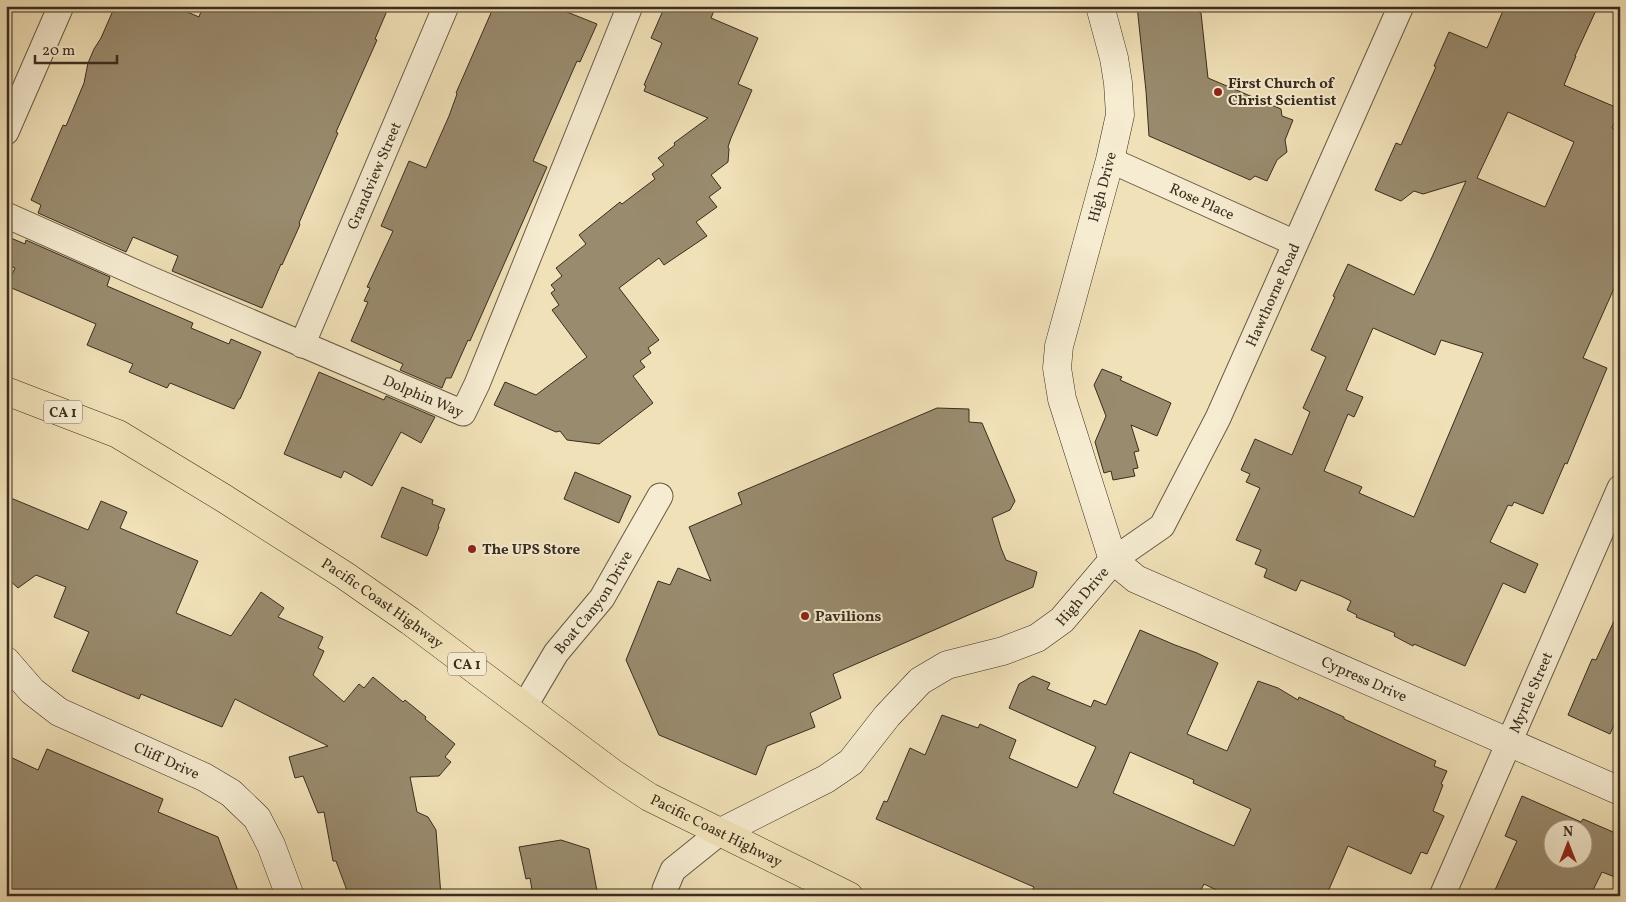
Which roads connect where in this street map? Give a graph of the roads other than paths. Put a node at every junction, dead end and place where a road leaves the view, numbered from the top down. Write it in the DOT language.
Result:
graph roads {
  1 [pos="62,6"];
  2 [pos="446,6"];
  3 [pos="630,6"];
  4 [pos="1100,6"];
  5 [pos="1401,6"];
  6 [pos="6,132"];
  7 [pos="1110,160"];
  8 [pos="6,215"];
  9 [pos="1295,243"];
  10 [pos="302,345"];
  11 [pos="6,391"];
  12 [pos="1620,488"];
  13 [pos="660,496"];
  14 [pos="1113,560"];
  15 [pos="6,661"];
  16 [pos="524,707"];
  17 [pos="1508,743"];
  18 [pos="1620,791"];
  19 [pos="719,833"];
  20 [pos="290,896"];
  21 [pos="665,896"];
  22 [pos="849,896"];
  23 [pos="1442,896"];
  1 -- 6 [label="street"];
  2 -- 10 [label="street, Grandview Street"];
  3 -- 10 [label="street, Dolphin Way"];
  4 -- 7 [label="street, High Drive"];
  5 -- 9 [label="street, Hawthorne Road"];
  7 -- 9 [label="street, Rose Place"];
  7 -- 14 [label="street, High Drive"];
  8 -- 10 [label="street, Dolphin Way"];
  9 -- 14 [label="street, Hawthorne Road"];
  11 -- 16 [label="highway, Pacific Coast Highway / CA 1"];
  12 -- 17 [label="street, Myrtle Street"];
  13 -- 16 [label="street, Boat Canyon Drive"];
  14 -- 17 [label="street, Cypress Drive"];
  14 -- 19 [label="street, High Drive"];
  15 -- 20 [label="street, Cliff Drive"];
  16 -- 19 [label="highway, Pacific Coast Highway / CA 1"];
  17 -- 18 [label="street, Cypress Drive"];
  17 -- 23 [label="street, Myrtle Street"];
  19 -- 21 [label="street, High Drive"];
  19 -- 22 [label="highway, Pacific Coast Highway / CA 1"];
}
